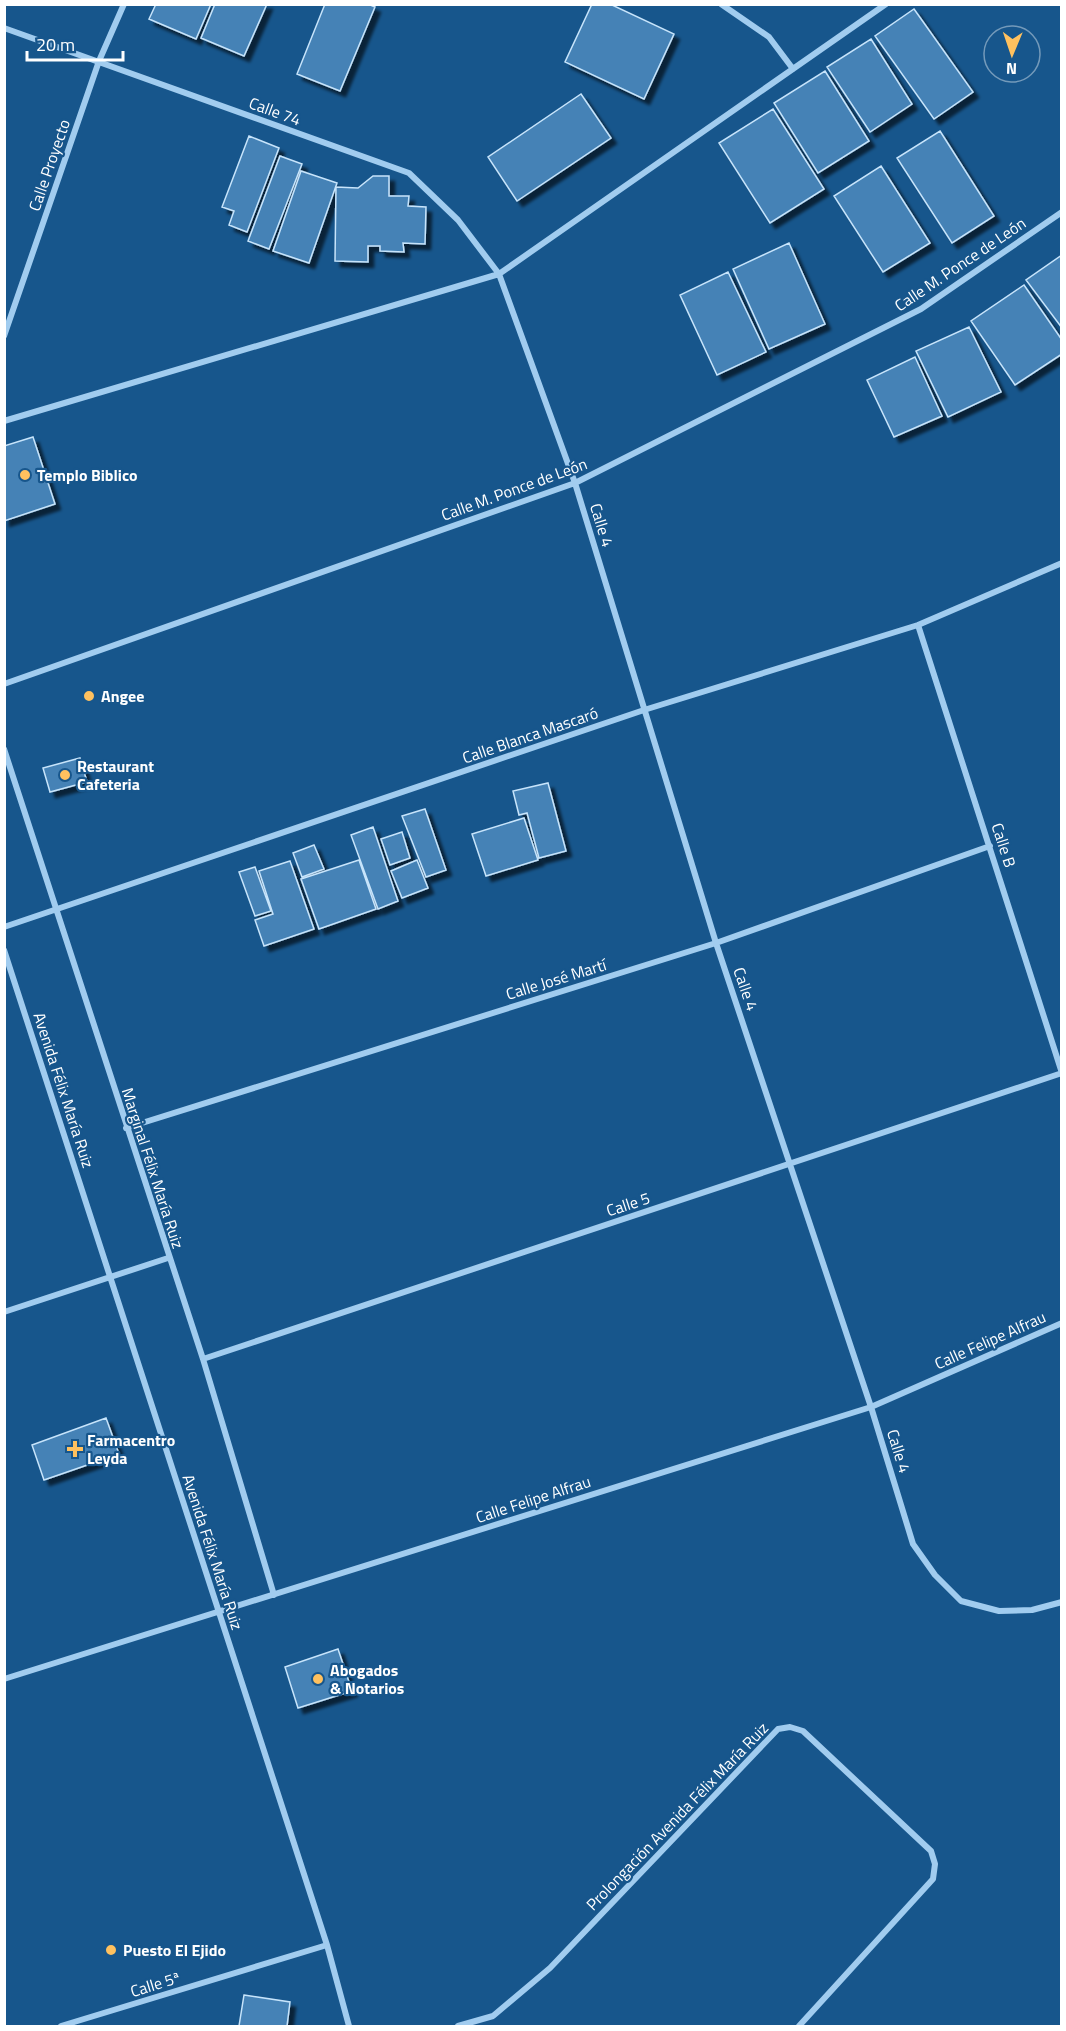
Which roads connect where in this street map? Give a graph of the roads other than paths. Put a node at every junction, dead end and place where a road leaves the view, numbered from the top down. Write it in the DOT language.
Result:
graph roads {
  1 [pos="124,4"];
  2 [pos="721,4"];
  3 [pos="886,4"];
  4 [pos="4,28"];
  5 [pos="99,61"];
  6 [pos="793,69"];
  7 [pos="1062,212"];
  8 [pos="499,274"];
  9 [pos="4,336"];
  10 [pos="4,421"];
  11 [pos="575,483"];
  12 [pos="1062,563"];
  13 [pos="918,625"];
  14 [pos="4,684"];
  15 [pos="644,710"];
  16 [pos="4,749"];
  17 [pos="990,846"];
  18 [pos="56,910"];
  19 [pos="4,927"];
  20 [pos="716,944"];
  21 [pos="4,950"];
  22 [pos="1062,1073"];
  23 [pos="126,1128"];
  24 [pos="791,1164"];
  25 [pos="168,1258"];
  26 [pos="110,1277"];
  27 [pos="4,1312"];
  28 [pos="1062,1323"];
  29 [pos="203,1359"];
  30 [pos="871,1407"];
  31 [pos="274,1595"];
  32 [pos="1062,1602"];
  33 [pos="219,1613"];
  34 [pos="4,1678"];
  35 [pos="327,1945"];
  36 [pos="61,2026"];
  37 [pos="349,2026"];
  38 [pos="458,2026"];
  39 [pos="800,2026"];
  1 -- 5 [label="street, Calle Proyecto"];
  2 -- 6 [label="street"];
  3 -- 6 [label="street"];
  4 -- 5 [label="street, Calle 74"];
  5 -- 8 [label="street, Calle 74"];
  5 -- 9 [label="street, Calle Proyecto"];
  6 -- 8 [label="street"];
  7 -- 11 [label="street, Calle M. Ponce de León"];
  8 -- 10 [label="street"];
  8 -- 11 [label="street, Calle 4"];
  11 -- 14 [label="street, Calle M. Ponce de León"];
  11 -- 15 [label="street, Calle 4"];
  12 -- 13 [label="street, Calle Blanca Mascaró"];
  13 -- 15 [label="street, Calle Blanca Mascaró"];
  13 -- 17 [label="street, Calle B"];
  15 -- 18 [label="street, Calle Blanca Mascaró"];
  15 -- 20 [label="street, Calle 4"];
  16 -- 18 [label="street, Marginal Félix María Ruiz"];
  17 -- 20 [label="street, Calle José Martí"];
  17 -- 22 [label="street, Calle B"];
  18 -- 19 [label="street, Calle Blanca Mascaró"];
  18 -- 23 [label="street, Marginal Félix María Ruiz"];
  20 -- 23 [label="street, Calle José Martí"];
  20 -- 24 [label="street, Calle 4"];
  21 -- 26 [label="street, Avenida Félix María Ruiz"];
  22 -- 24 [label="street, Calle 5"];
  23 -- 25 [label="street, Marginal Félix María Ruiz"];
  24 -- 29 [label="street, Calle 5"];
  24 -- 30 [label="street, Calle 4"];
  25 -- 26 [label="street"];
  25 -- 29 [label="street, Marginal Félix María Ruiz"];
  26 -- 27 [label="street"];
  26 -- 33 [label="street, Avenida Félix María Ruiz"];
  28 -- 30 [label="street, Calle Felipe Alfrau"];
  29 -- 31 [label="street, Marginal Félix María Ruiz"];
  30 -- 31 [label="street, Calle Felipe Alfrau"];
  30 -- 32 [label="street, Calle 4"];
  31 -- 33 [label="street, Calle Felipe Alfrau"];
  33 -- 34 [label="street, Calle Felipe Alfrau"];
  33 -- 35 [label="street, Avenida Félix María Ruiz"];
  35 -- 36 [label="street, Calle 5ª"];
  35 -- 37 [label="street, Avenida Félix María Ruiz"];
  38 -- 39 [label="street, Prolongación Avenida Félix María Ruiz"];
}
